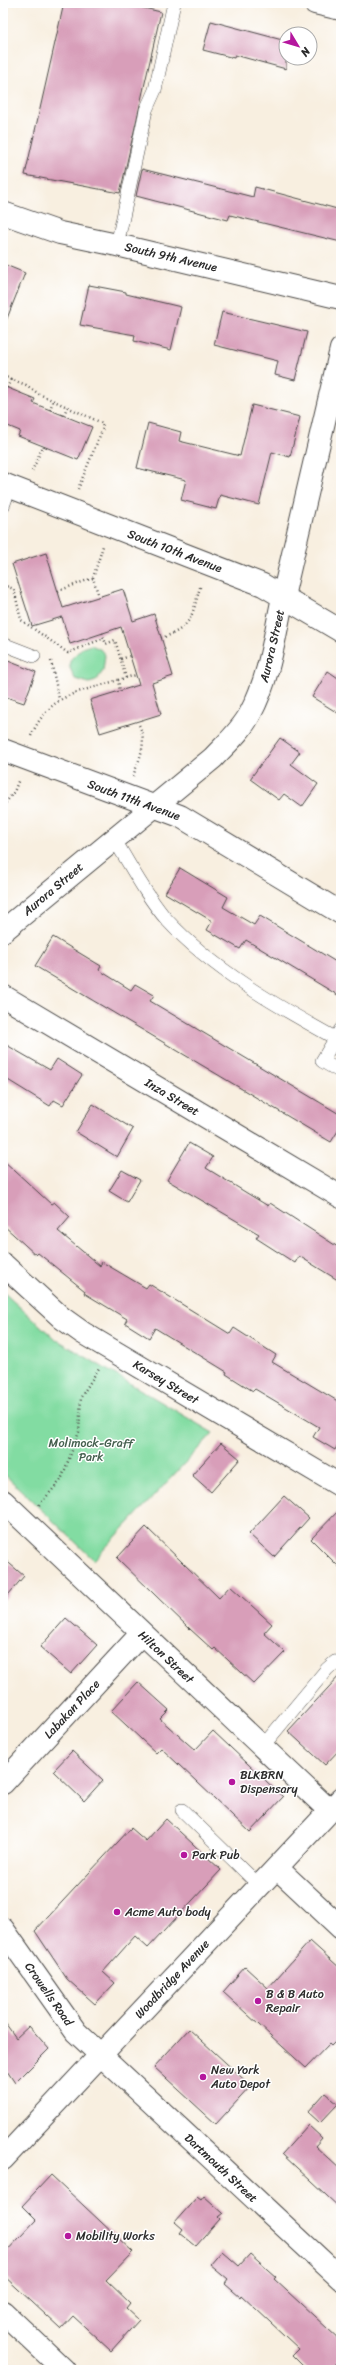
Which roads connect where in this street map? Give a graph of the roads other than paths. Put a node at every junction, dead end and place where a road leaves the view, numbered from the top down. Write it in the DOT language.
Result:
graph roads {
  1 [pos="174,3"];
  2 [pos="315,3"];
  3 [pos="341,9"];
  4 [pos="3,213"];
  5 [pos="117,244"];
  6 [pos="341,298"];
  7 [pos="341,349"];
  8 [pos="5,492"];
  9 [pos="283,597"];
  10 [pos="341,631"];
  11 [pos="3,644"];
  12 [pos="34,656"];
  13 [pos="3,750"];
  14 [pos="154,806"];
  15 [pos="114,839"];
  16 [pos="341,913"];
  17 [pos="3,932"];
  18 [pos="3,996"];
  19 [pos="338,1034"];
  20 [pos="341,1072"];
  21 [pos="341,1197"];
  22 [pos="3,1264"];
  23 [pos="341,1486"];
  24 [pos="3,1501"];
  25 [pos="141,1634"];
  26 [pos="341,1666"];
  27 [pos="262,1747"];
  28 [pos="3,1783"];
  29 [pos="335,1805"];
  30 [pos="182,1810"];
  31 [pos="277,1868"];
  32 [pos="260,1886"];
  33 [pos="341,1928"];
  34 [pos="3,1929"];
  35 [pos="101,2056"];
  36 [pos="3,2160"];
  37 [pos="341,2279"];
  38 [pos="3,2312"];
  39 [pos="64,2370"];
  1 -- 5 [label="lane"];
  2 -- 3 [label="street"];
  4 -- 5 [label="street, South 9th Avenue"];
  5 -- 6 [label="street, South 9th Avenue"];
  7 -- 9 [label="street, Aurora Street"];
  8 -- 9 [label="street, South 10th Avenue"];
  9 -- 10 [label="street, South 10th Avenue"];
  9 -- 14 [label="street, Aurora Street"];
  11 -- 12 [label="lane"];
  13 -- 14 [label="street, South 11th Avenue"];
  14 -- 15 [label="street, Aurora Street"];
  14 -- 16 [label="street, South 11th Avenue"];
  15 -- 17 [label="street, Aurora Street"];
  15 -- 19 [label="lane"];
  18 -- 21 [label="street, Inza Street"];
  19 -- 20 [label="lane"];
  22 -- 23 [label="street, Karsey Street"];
  24 -- 25 [label="street, Hilton Street"];
  25 -- 27 [label="street, Hilton Street"];
  25 -- 28 [label="street, Labakan Place"];
  26 -- 27 [label="lane"];
  27 -- 29 [label="street, Hilton Street"];
  29 -- 31 [label="street, Woodbridge Avenue"];
  30 -- 32 [label="lane"];
  31 -- 32 [label="street, Woodbridge Avenue"];
  31 -- 33 [label="street"];
  32 -- 35 [label="street, Woodbridge Avenue"];
  34 -- 35 [label="street, Crowells Road"];
  35 -- 36 [label="street, Woodbridge Avenue"];
  35 -- 37 [label="street, Dartmouth Street"];
  38 -- 39 [label="street"];
}
